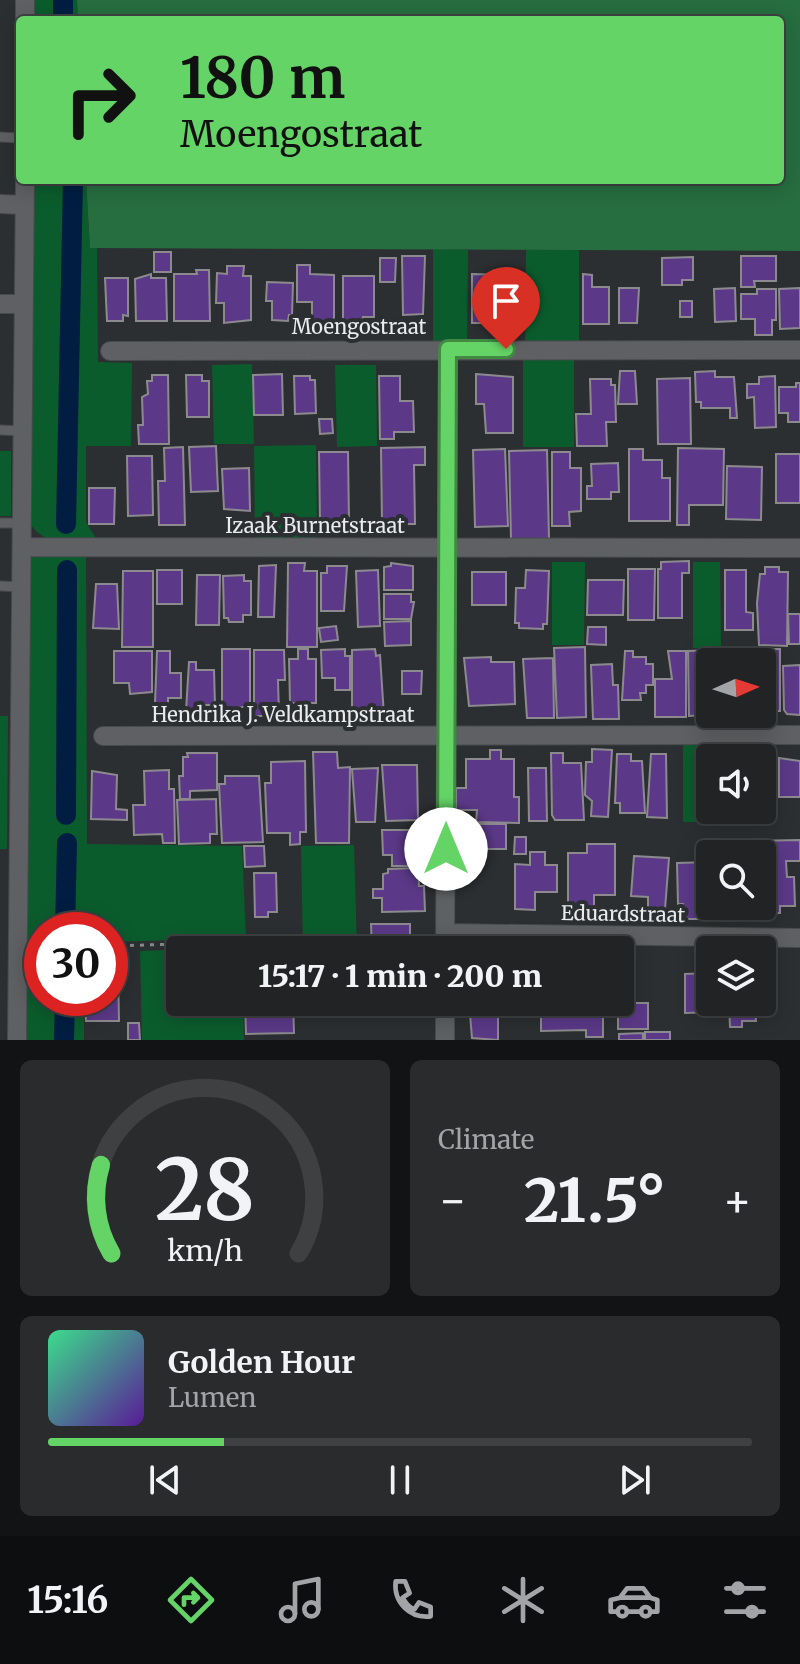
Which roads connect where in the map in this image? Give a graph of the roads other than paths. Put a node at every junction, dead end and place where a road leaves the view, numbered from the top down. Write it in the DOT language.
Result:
graph roads {
  1 [pos="25,184"];
  2 [pos="0,204"];
  3 [pos="24,205"];
  4 [pos="0,304"];
  5 [pos="23,304"];
  6 [pos="448,349"];
  7 [pos="800,350"];
  8 [pos="110,351"];
  9 [pos="0,430"];
  10 [pos="23,431"];
  11 [pos="0,523"];
  12 [pos="22,523"];
  13 [pos="23,547"];
  14 [pos="447,548"];
  15 [pos="800,548"];
  16 [pos="0,586"];
  17 [pos="22,587"];
  18 [pos="800,735"];
  19 [pos="103,736"];
  20 [pos="445,737"];
  21 [pos="446,936"];
  22 [pos="800,938"];
  23 [pos="634,940"];
  24 [pos="445,1016"];
  25 [pos="17,1040"];
  26 [pos="445,1040"];
  1 -- 3 [label="street"];
  2 -- 3 [label="street"];
  3 -- 5 [label="street"];
  4 -- 5 [label="street"];
  5 -- 10 [label="street"];
  6 -- 7 [label="street, Moengostraat"];
  6 -- 8 [label="street, Moengostraat"];
  6 -- 14 [label="street"];
  9 -- 10 [label="lane"];
  10 -- 12 [label="street"];
  11 -- 12 [label="lane"];
  12 -- 13 [label="street"];
  13 -- 14 [label="street, Izaak Burnetstraat"];
  13 -- 17 [label="street"];
  14 -- 15 [label="street, Izaak Burnetstraat"];
  14 -- 20 [label="street"];
  16 -- 17 [label="lane"];
  17 -- 25 [label="street"];
  18 -- 20 [label="street, Hendrika J. Veldkampstraat"];
  19 -- 20 [label="street, Hendrika J. Veldkampstraat"];
  20 -- 21 [label="street"];
  22 -- 23 [label="street, Eduardstraat"];
  24 -- 26 [label="street"];
}
